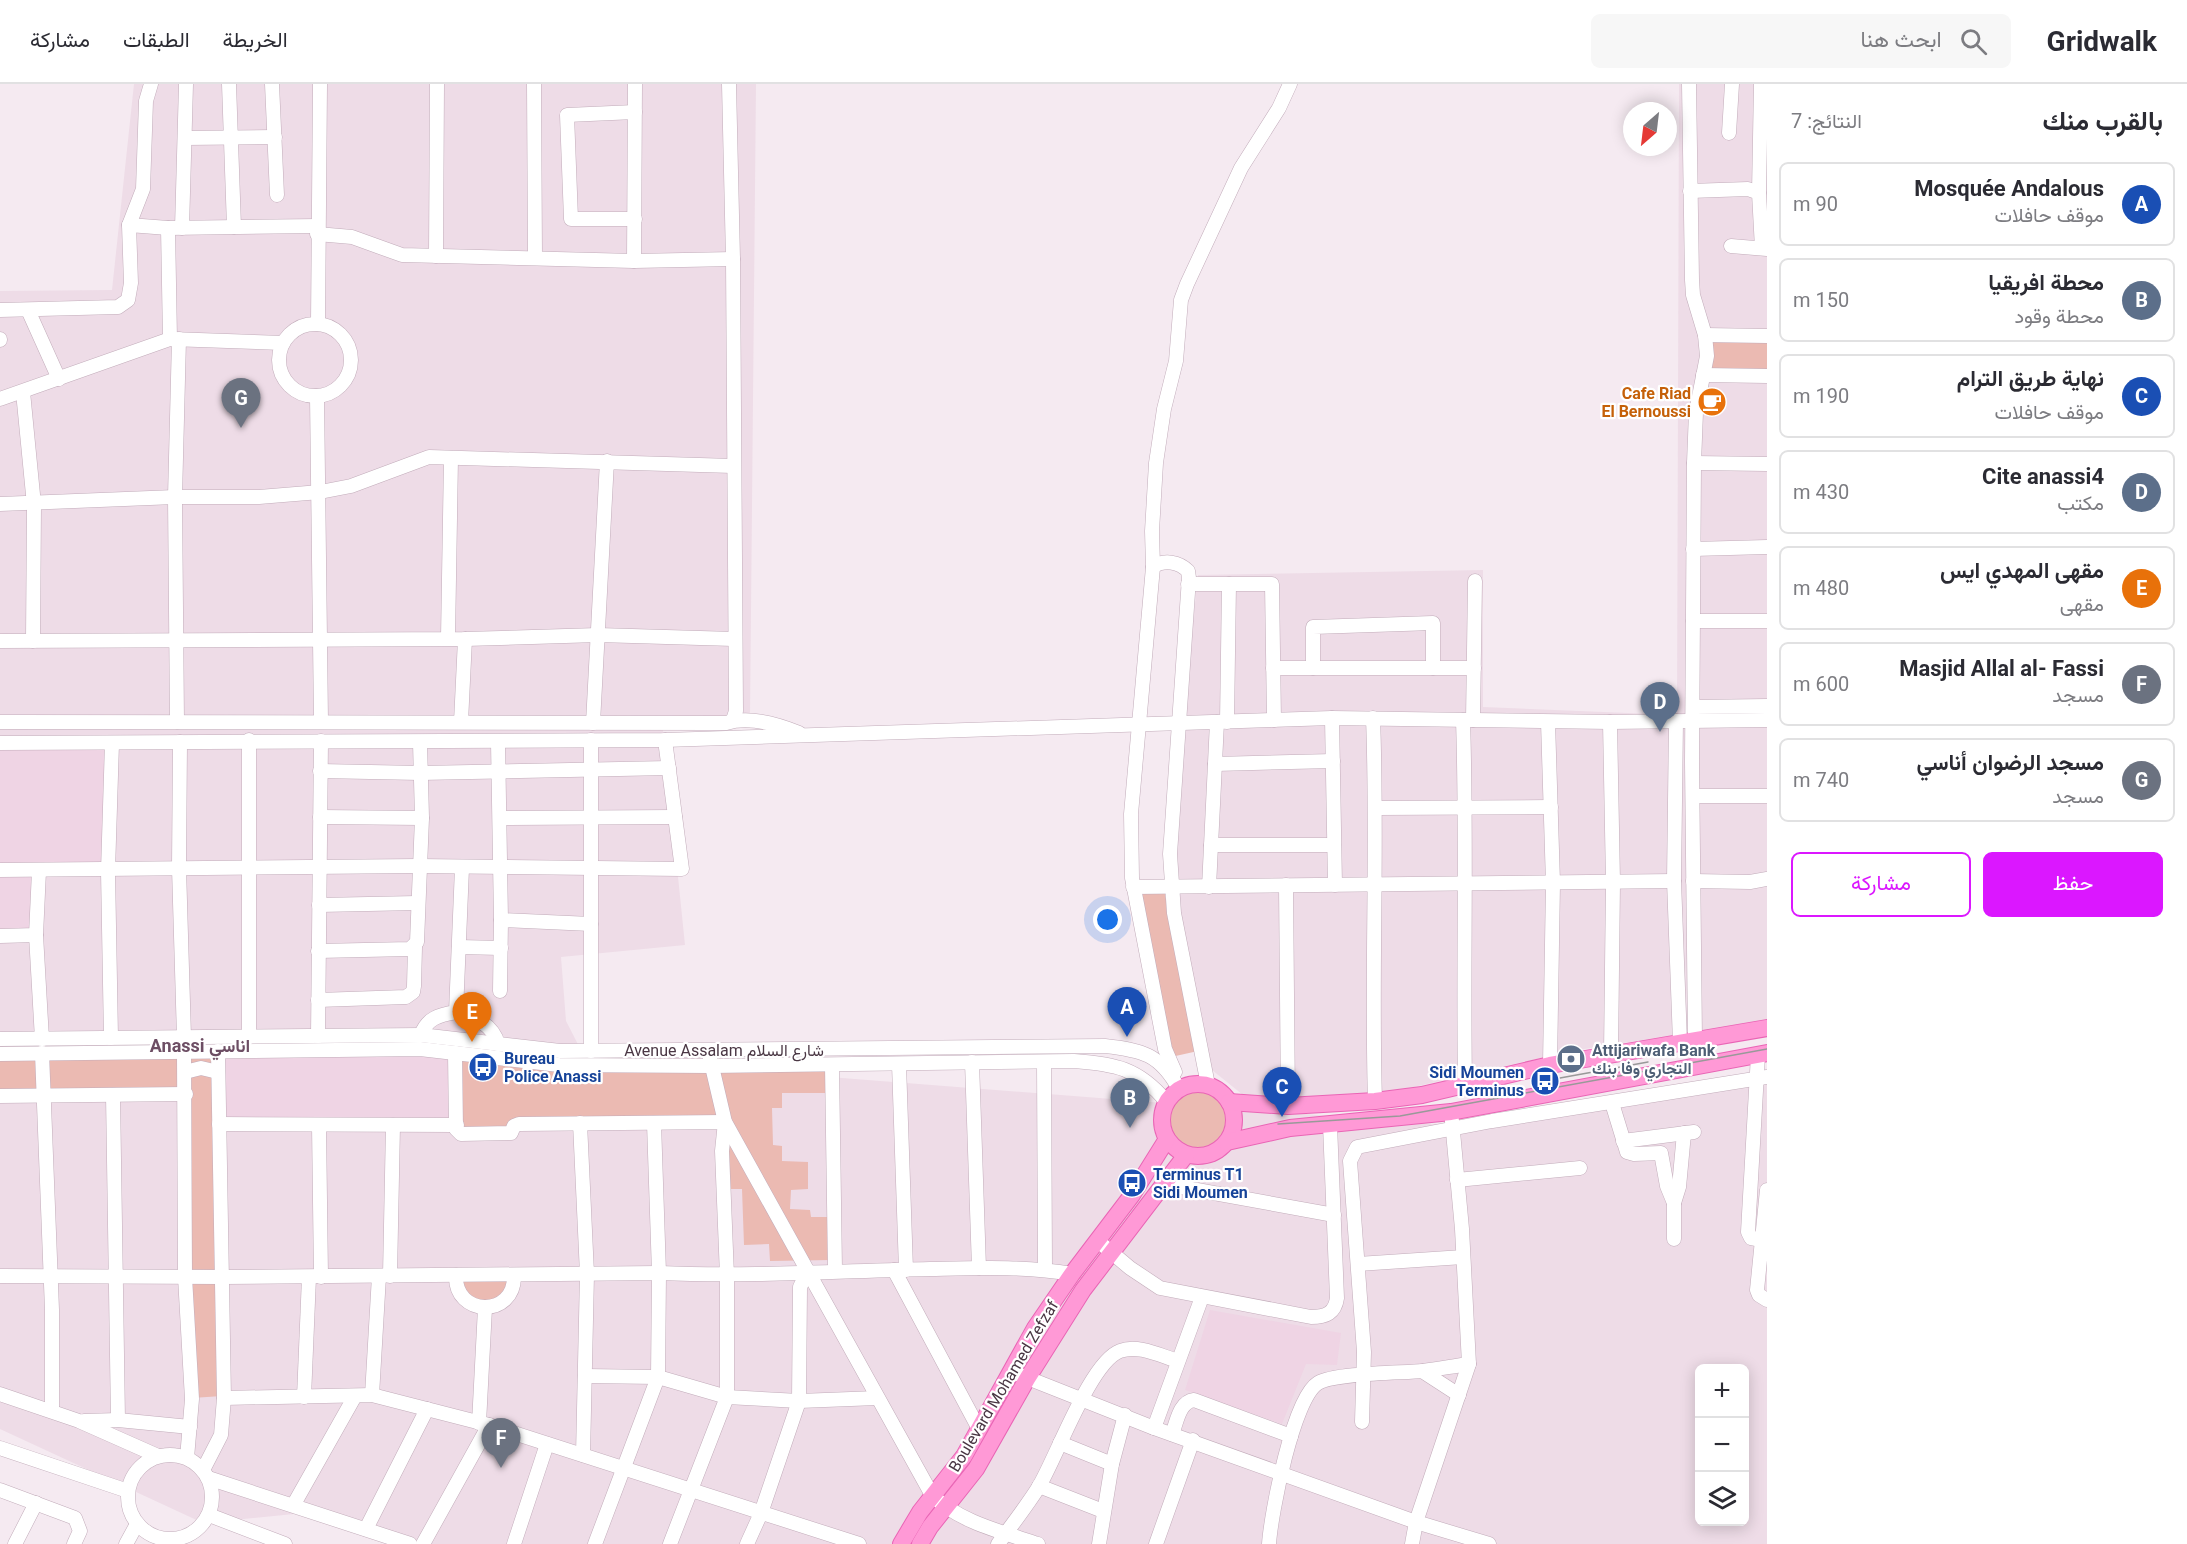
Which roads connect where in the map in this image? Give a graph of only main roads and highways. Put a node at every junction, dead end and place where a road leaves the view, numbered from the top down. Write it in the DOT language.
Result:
graph roads {
  1 [pos="1767,1028"];
  2 [pos="1762,1054"];
  3 [pos="1229,1102"];
  4 [pos="1167,1139"];
  5 [pos="1227,1142"];
  6 [pos="1186,1155"];
  7 [pos="901,1544"];
  8 [pos="920,1544"];
  1 -- 3 [label="main road"];
  2 -- 5 [label="main road"];
  3 -- 4 [label="main road"];
  3 -- 5 [label="main road"];
  4 -- 6 [label="main road"];
  4 -- 7 [label="main road, Boulevard Mohamed Zefzaf"];
  5 -- 6 [label="main road"];
  6 -- 8 [label="main road, Boulevard Mohamed Zefzaf"];
}
